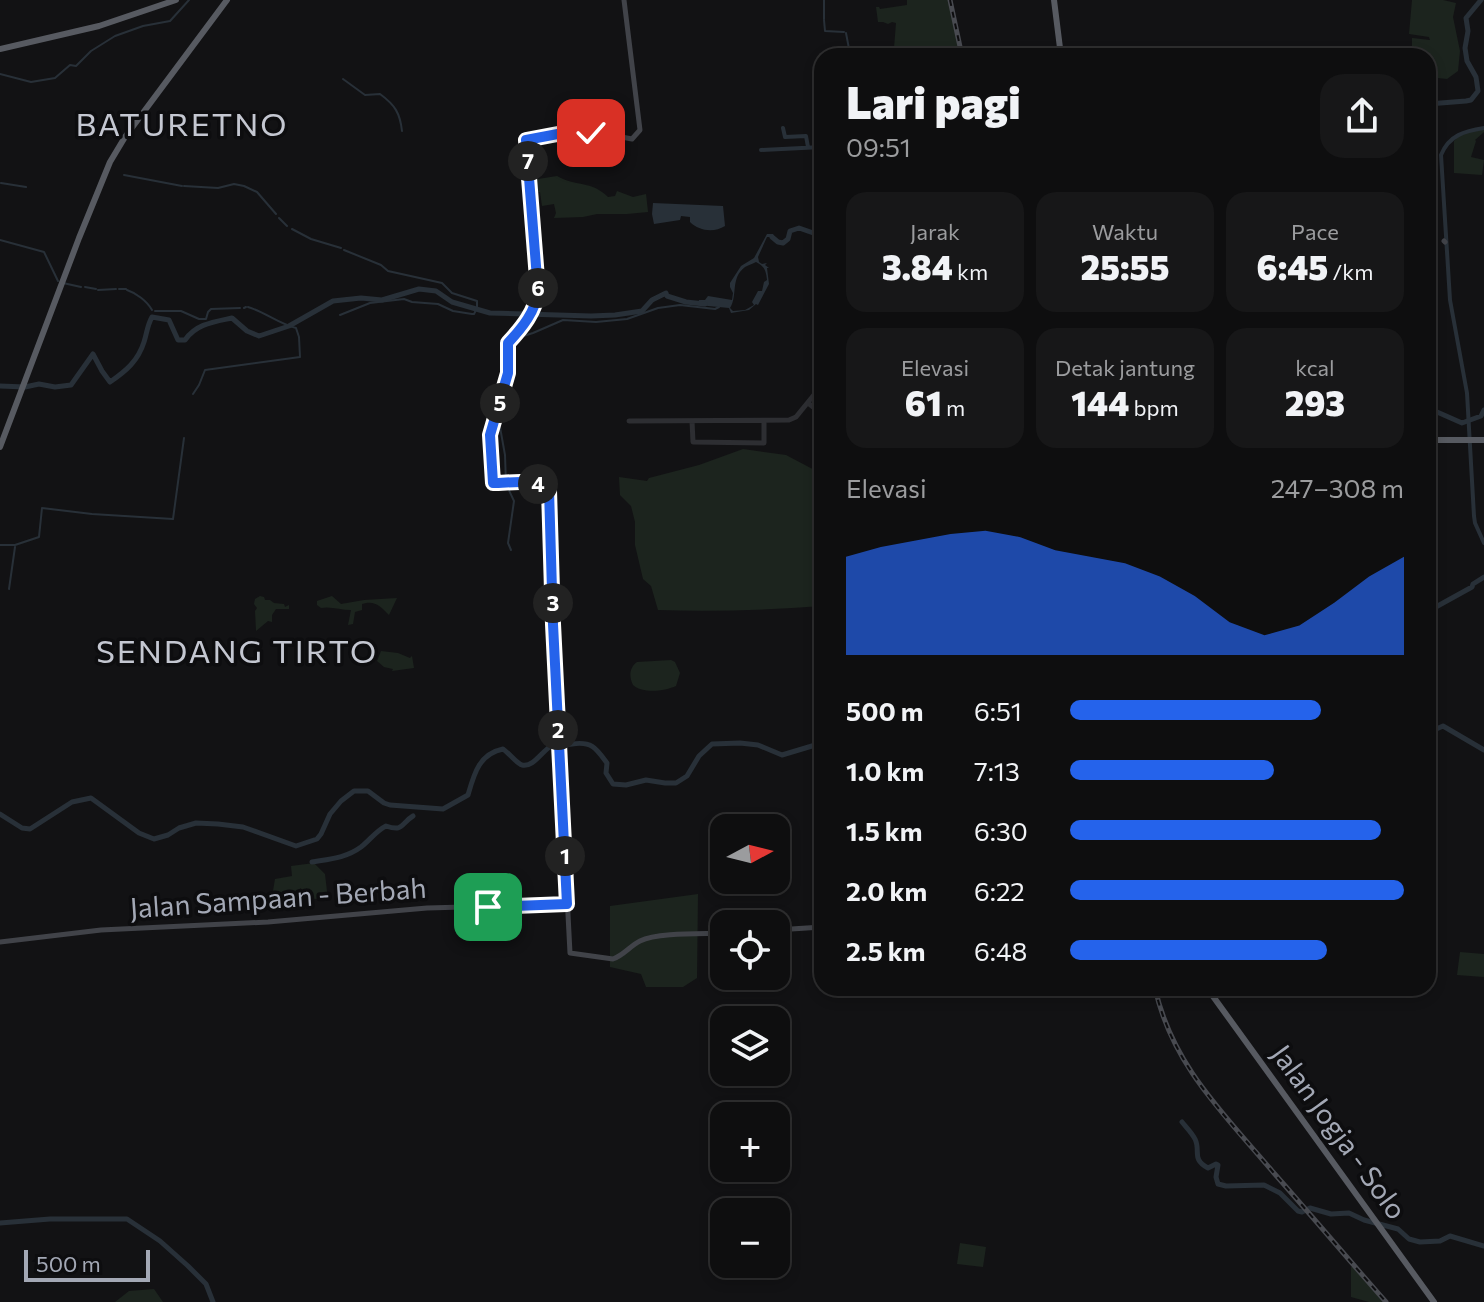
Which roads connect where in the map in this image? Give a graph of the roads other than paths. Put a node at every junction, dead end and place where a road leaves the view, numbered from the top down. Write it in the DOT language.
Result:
graph roads {
  1 [pos="169,0"];
  2 [pos="176,0"];
  3 [pos="624,0"];
  4 [pos="226,1"];
  5 [pos="1056,1"];
  6 [pos="1061,48"];
  7 [pos="0,49"];
  8 [pos="1436,438"];
  9 [pos="1436,439"];
  10 [pos="1456,439"];
  11 [pos="1484,439"];
  12 [pos="0,447"];
  13 [pos="569,807"];
  14 [pos="562,810"];
  15 [pos="567,906"];
  16 [pos="814,928"];
  17 [pos="790,929"];
  18 [pos="710,934"];
  19 [pos="0,942"];
  20 [pos="1212,996"];
  21 [pos="1433,1302"];
  1 -- 7 [label="highway"];
  2 -- 7 [label="highway"];
  3 -- 14 [label="main road"];
  4 -- 12 [label="highway"];
  5 -- 6 [label="highway"];
  8 -- 10 [label="highway"];
  9 -- 10 [label="highway"];
  10 -- 11 [label="highway"];
  13 -- 14 [label="main road"];
  14 -- 15 [label="main road"];
  15 -- 18 [label="main road"];
  15 -- 19 [label="main road, Jalan Sampaan - Berbah"];
  16 -- 17 [label="main road"];
  20 -- 21 [label="highway, Jalan Jogja - Solo"];
}
